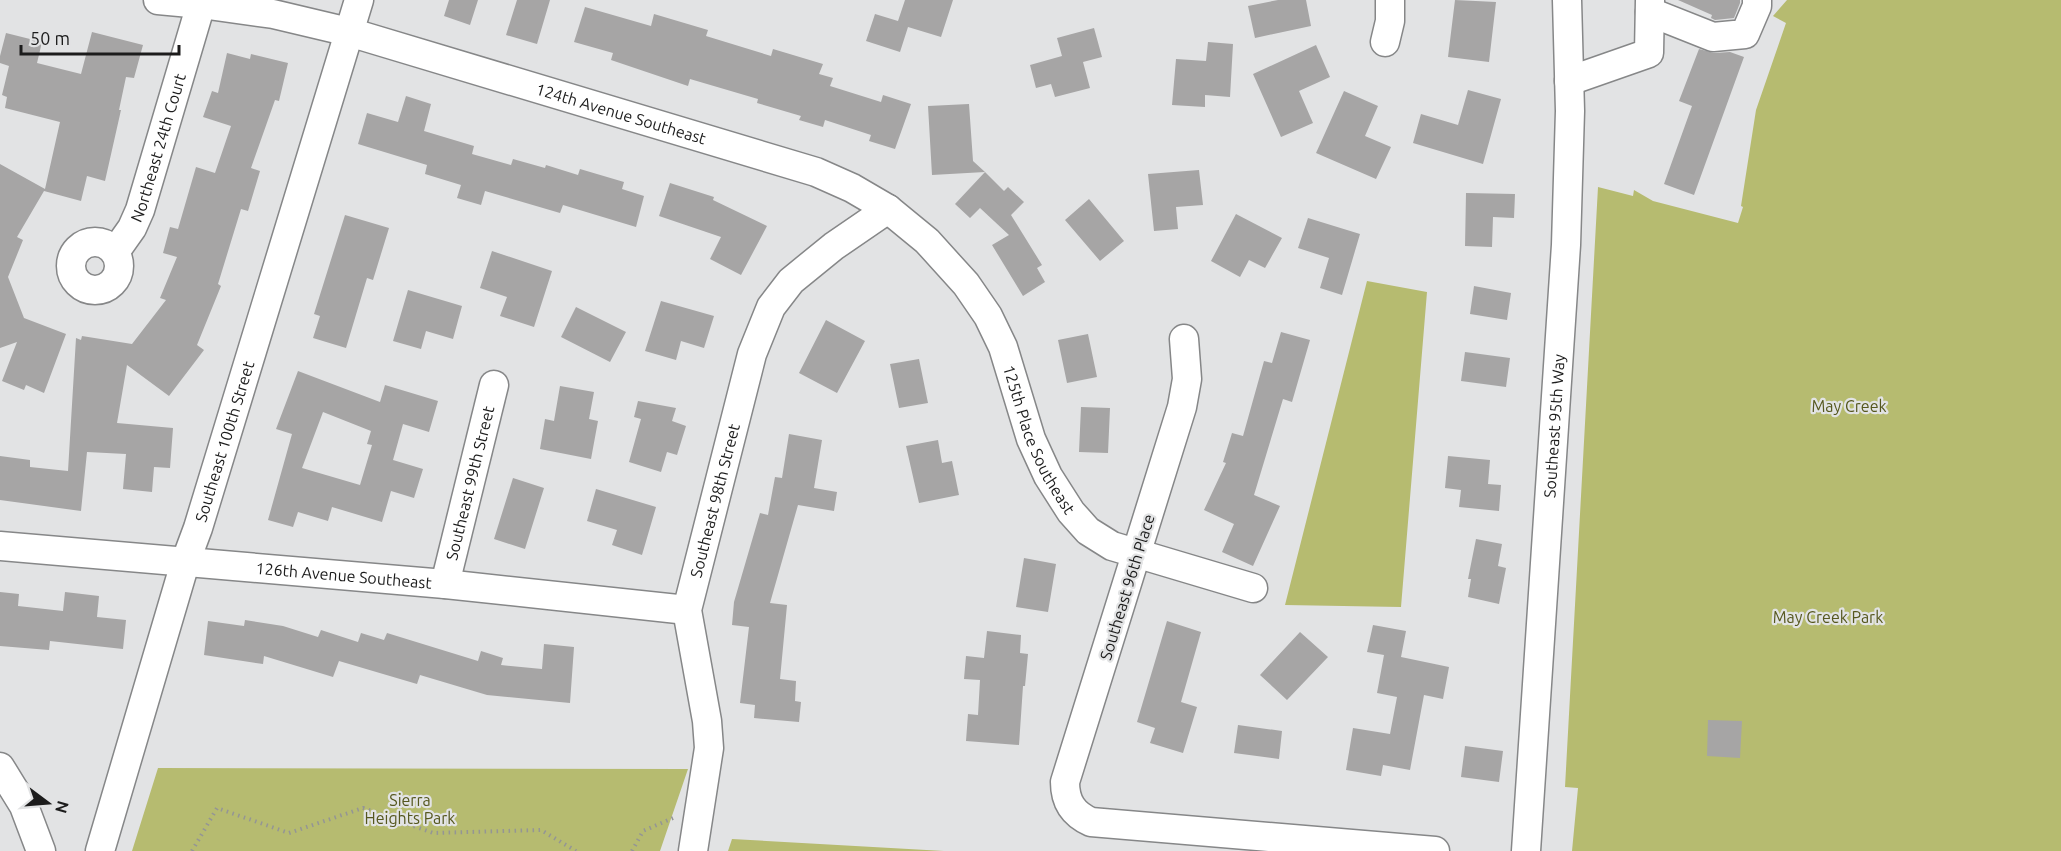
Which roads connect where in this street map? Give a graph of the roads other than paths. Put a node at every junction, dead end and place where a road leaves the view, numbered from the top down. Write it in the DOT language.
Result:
graph roads {
  1 [pos="158,0"];
  2 [pos="359,0"];
  3 [pos="1390,0"];
  4 [pos="1568,0"];
  5 [pos="1757,0"];
  6 [pos="201,4"];
  7 [pos="1650,6"];
  8 [pos="349,33"];
  9 [pos="1385,42"];
  10 [pos="1569,81"];
  11 [pos="888,209"];
  12 [pos="115,252"];
  13 [pos="1184,339"];
  14 [pos="494,384"];
  15 [pos="0,546"];
  16 [pos="1138,555"];
  17 [pos="185,563"];
  18 [pos="445,584"];
  19 [pos="1253,588"];
  20 [pos="687,610"];
  21 [pos="0,767"];
  22 [pos="41,851"];
  23 [pos="100,851"];
  24 [pos="693,851"];
  25 [pos="1435,851"];
  26 [pos="1526,851"];
  1 -- 6 [label="street, 124th Avenue Southeast"];
  2 -- 8 [label="street, Southeast 100th Street"];
  3 -- 9 [label="street"];
  4 -- 10 [label="street, Southeast 95th Way"];
  5 -- 7 [label="street"];
  6 -- 8 [label="street, 124th Avenue Southeast"];
  6 -- 12 [label="street, Northeast 24th Court"];
  7 -- 10 [label="street"];
  8 -- 11 [label="street, 124th Avenue Southeast"];
  8 -- 17 [label="street, Southeast 100th Street"];
  10 -- 26 [label="street, Southeast 95th Way"];
  11 -- 16 [label="street, 125th Place Southeast"];
  11 -- 20 [label="street, Southeast 98th Street"];
  13 -- 16 [label="street, Southeast 96th Place"];
  14 -- 18 [label="street, Southeast 99th Street"];
  15 -- 17 [label="street, 126th Avenue Southeast"];
  16 -- 19 [label="street, 125th Place Southeast"];
  16 -- 25 [label="street, Southeast 96th Place"];
  17 -- 18 [label="street, 126th Avenue Southeast"];
  17 -- 23 [label="street, Southeast 100th Street"];
  18 -- 20 [label="street, 126th Avenue Southeast"];
  20 -- 24 [label="street, Southeast 98th Street"];
  21 -- 22 [label="street"];
}
